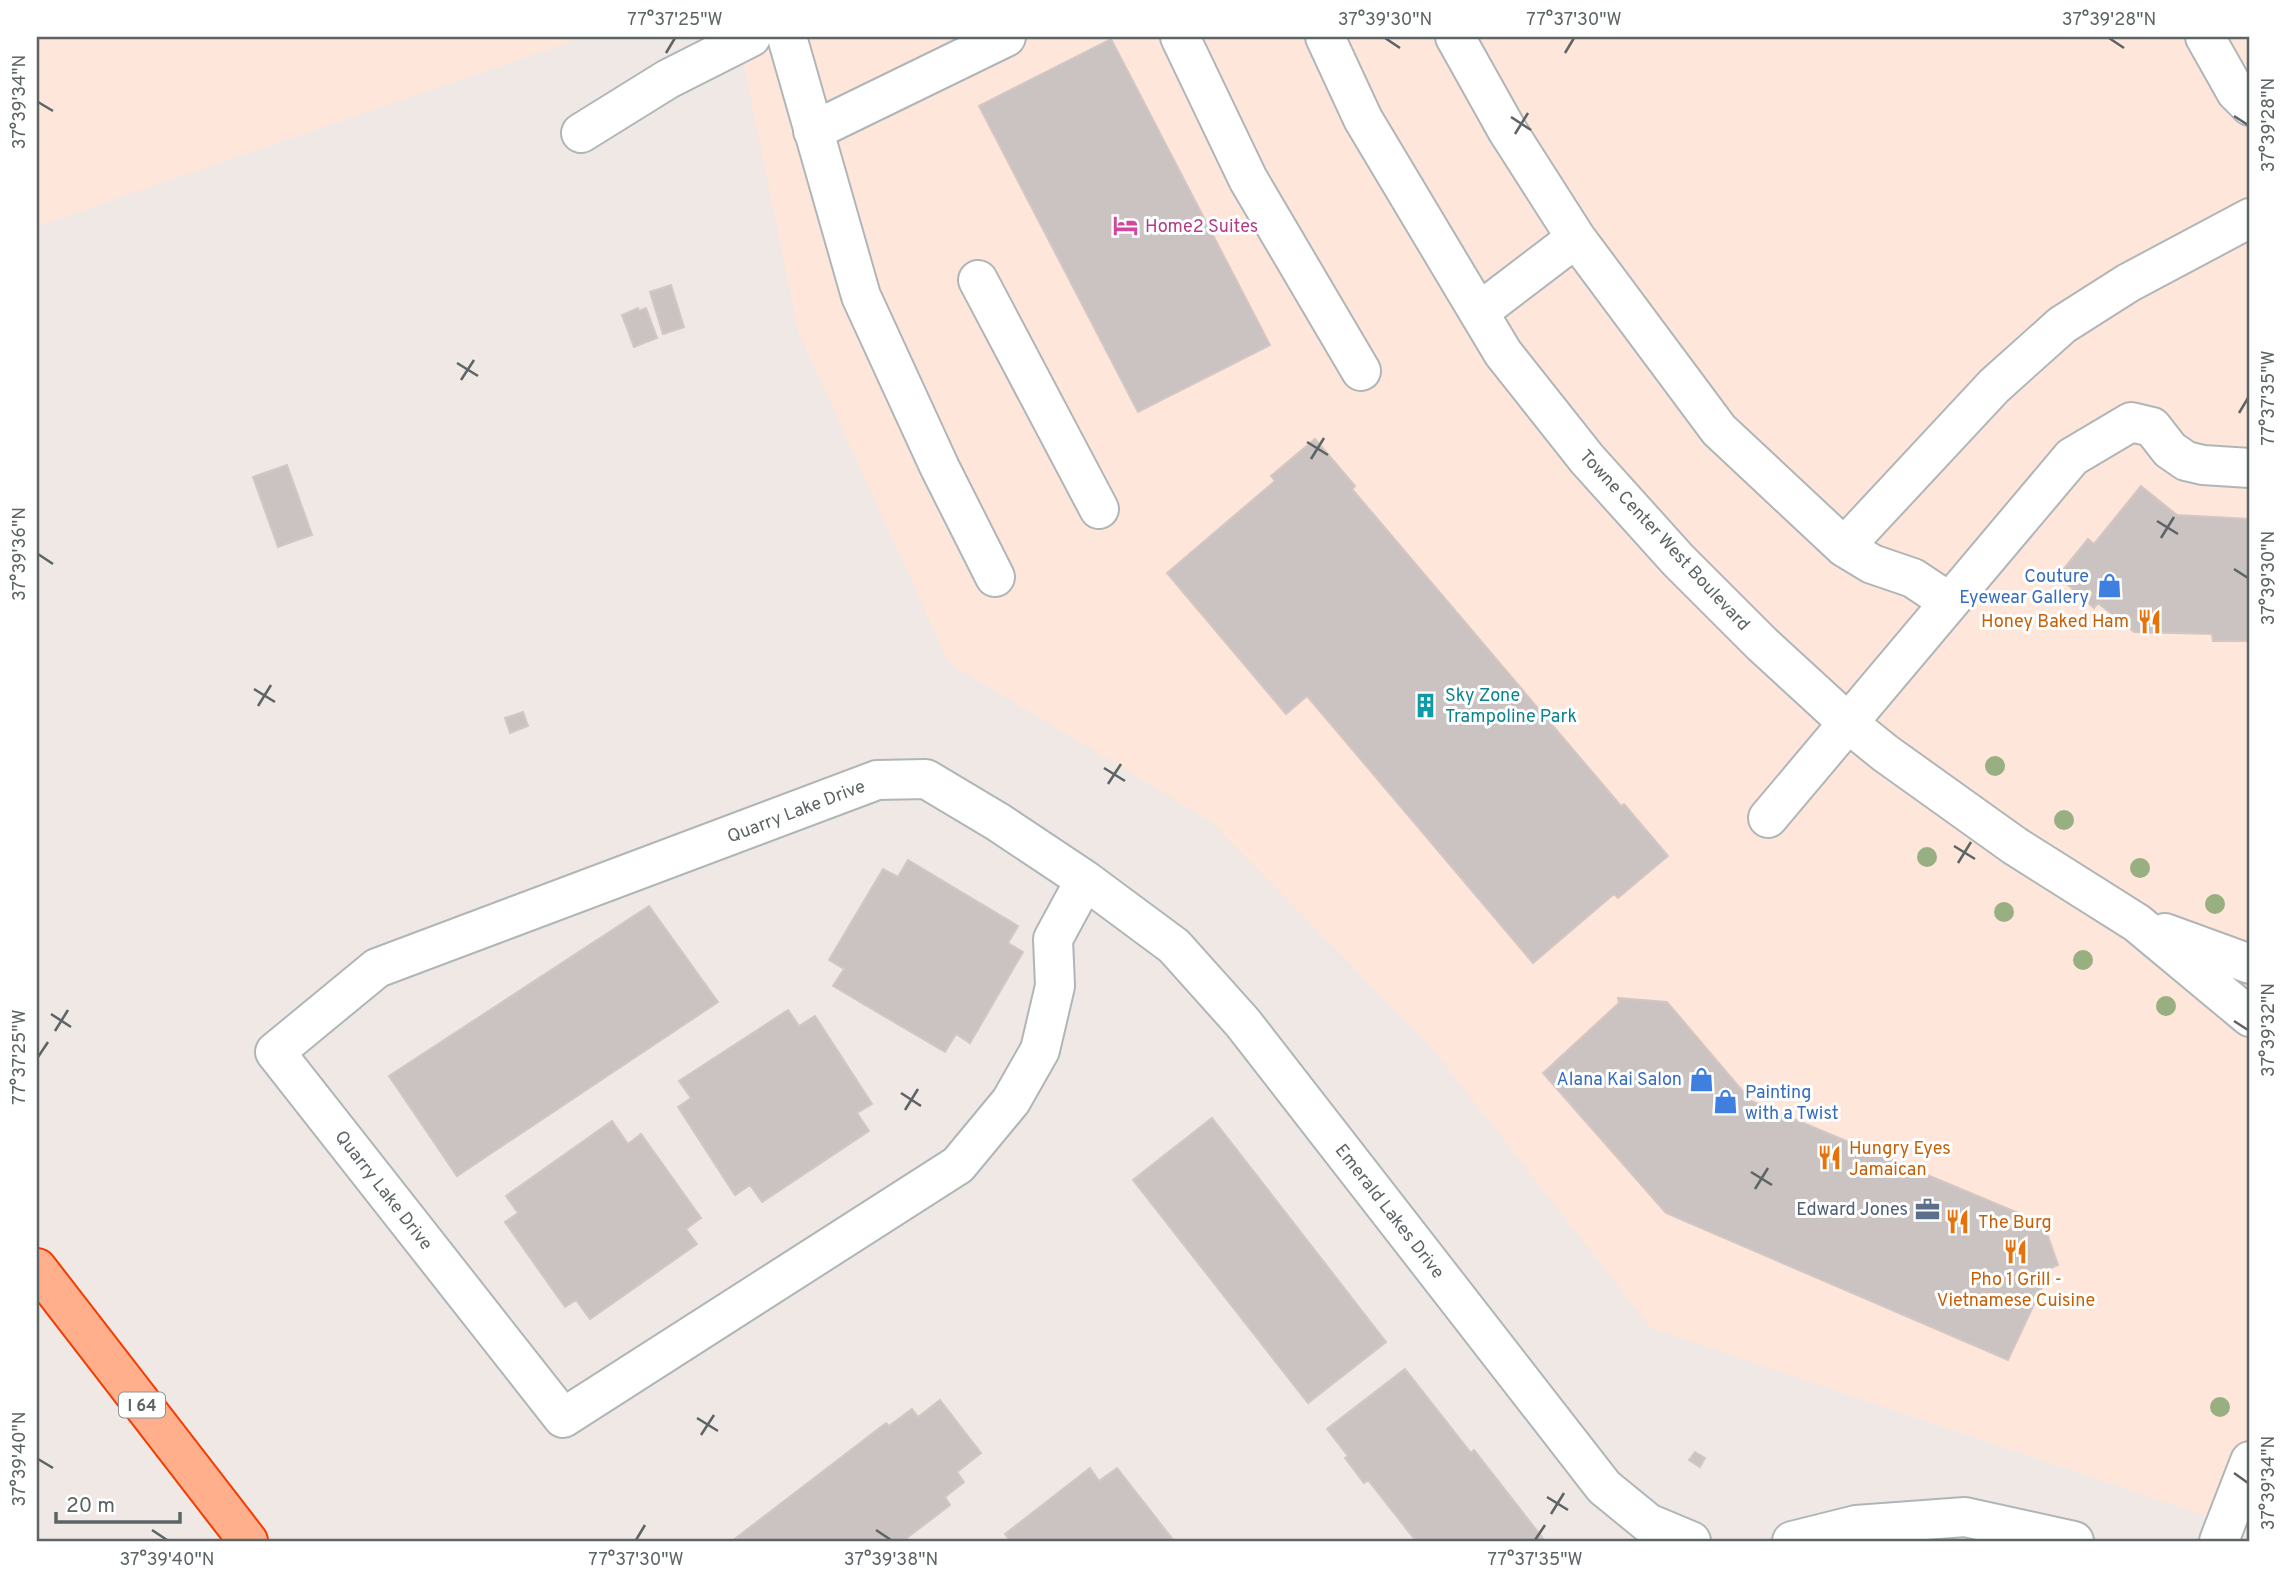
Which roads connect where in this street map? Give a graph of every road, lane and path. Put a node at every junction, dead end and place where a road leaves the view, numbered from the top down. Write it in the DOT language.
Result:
graph roads {
  1 [pos="751,37"];
  2 [pos="787,37"];
  3 [pos="1006,37"];
  4 [pos="1180,37"];
  5 [pos="1325,37"];
  6 [pos="1455,37"];
  7 [pos="2205,37"];
  8 [pos="2245,87"];
  9 [pos="813,131"];
  10 [pos="581,134"];
  11 [pos="2250,218"];
  12 [pos="1576,238"];
  13 [pos="978,280"];
  14 [pos="1479,312"];
  15 [pos="1361,371"];
  16 [pos="2250,468"];
  17 [pos="1099,509"];
  18 [pos="1844,547"];
  19 [pos="995,577"];
  20 [pos="1950,603"];
  21 [pos="1848,723"];
  22 [pos="1769,818"];
  23 [pos="1085,880"];
  24 [pos="2137,923"];
  25 [pos="2250,964"];
  26 [pos="2250,1017"];
  27 [pos="37,1268"];
  28 [pos="2250,1461"];
  29 [pos="248,1541"];
  30 [pos="1691,1541"];
  31 [pos="1792,1541"];
  32 [pos="2074,1541"];
  33 [pos="2219,1541"];
  1 -- 10 [label="street"];
  2 -- 9 [label="street"];
  3 -- 9 [label="street"];
  4 -- 15 [label="street"];
  5 -- 14 [label="street, Towne Center West Boulevard"];
  6 -- 12 [label="street"];
  7 -- 8 [label="street"];
  9 -- 19 [label="street"];
  11 -- 18 [label="street"];
  12 -- 14 [label="street"];
  12 -- 18 [label="street"];
  13 -- 17 [label="street"];
  14 -- 21 [label="street, Towne Center West Boulevard"];
  16 -- 20 [label="street"];
  18 -- 20 [label="street"];
  20 -- 21 [label="street"];
  21 -- 22 [label="street"];
  21 -- 24 [label="street, Towne Center West Boulevard"];
  23 -- 23 [label="street, Quarry Lake Drive"];
  23 -- 30 [label="street, Emerald Lakes Drive"];
  24 -- 25 [label="street, Towne Center West Boulevard"];
  24 -- 26 [label="street, Towne Center West Boulevard"];
  27 -- 29 [label="highway, I 64"];
  28 -- 33 [label="street"];
  31 -- 32 [label="street"];
}
